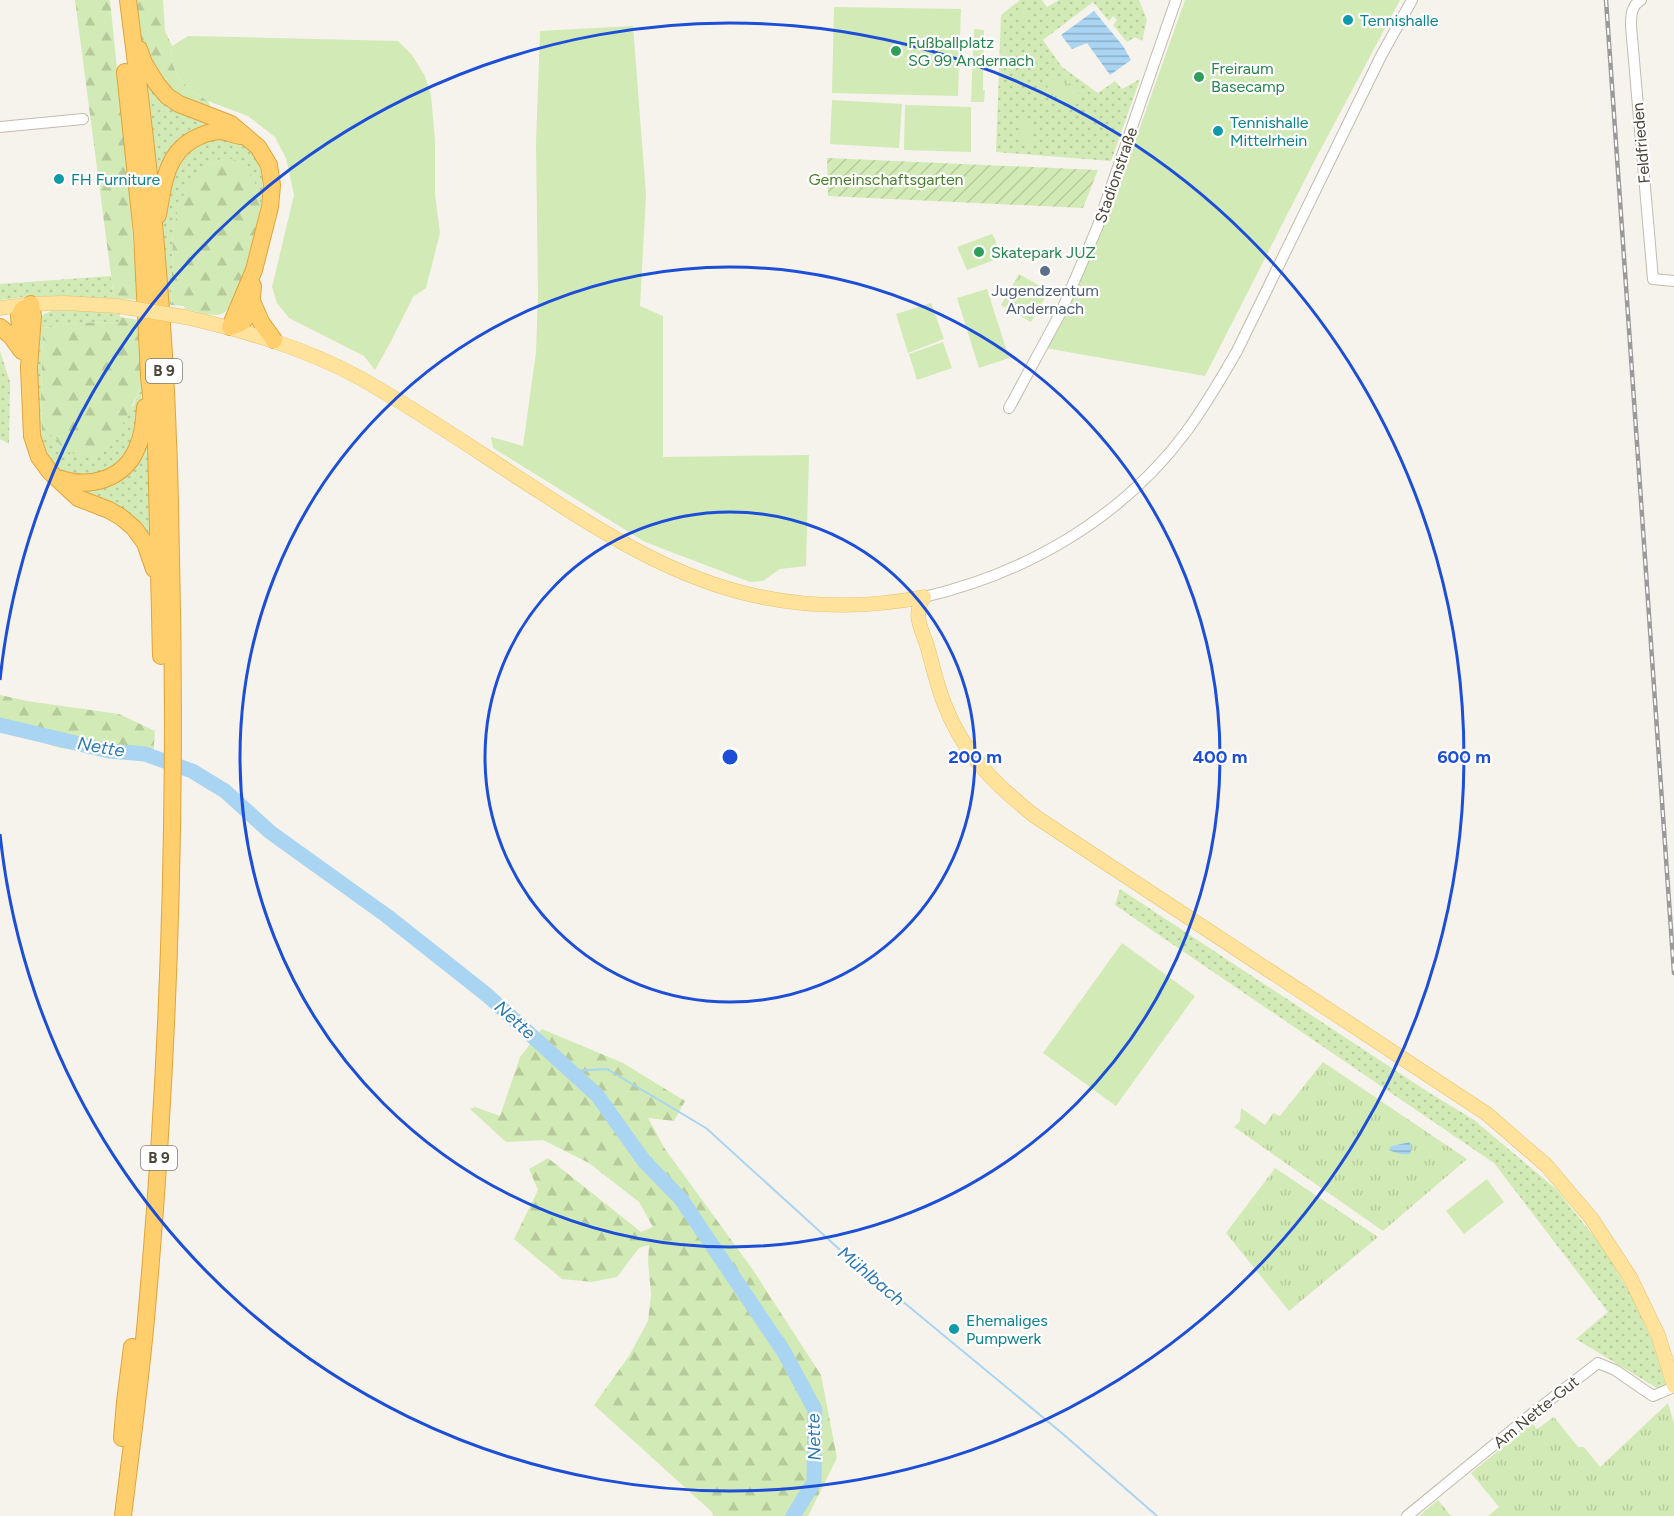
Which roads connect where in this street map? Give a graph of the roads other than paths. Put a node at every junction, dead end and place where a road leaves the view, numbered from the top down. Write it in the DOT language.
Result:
graph roads {
  1 [pos="117,0"];
  2 [pos="128,0"];
  3 [pos="1176,0"];
  4 [pos="1412,0"];
  5 [pos="1638,3"];
  6 [pos="132,32"];
  7 [pos="83,119"];
  8 [pos="0,127"];
  9 [pos="250,138"];
  10 [pos="154,233"];
  11 [pos="254,270"];
  12 [pos="1674,280"];
  13 [pos="252,301"];
  14 [pos="31,304"];
  15 [pos="0,308"];
  16 [pos="0,327"];
  17 [pos="230,327"];
  18 [pos="274,340"];
  19 [pos="22,351"];
  20 [pos="29,367"];
  21 [pos="149,376"];
  22 [pos="1009,408"];
  23 [pos="55,477"];
  24 [pos="159,591"];
  25 [pos="924,597"];
  26 [pos="885,603"];
  27 [pos="920,626"];
  28 [pos="928,649"];
  29 [pos="168,707"];
  30 [pos="168,799"];
  31 [pos="1674,1387"];
  32 [pos="112,1516"];
  33 [pos="123,1516"];
  34 [pos="1407,1516"];
  1 -- 21 [label="highway, B 9"];
  2 -- 6 [label="highway, B 9"];
  3 -- 22 [label="street, Stadionstraße"];
  4 -- 25 [label="street"];
  5 -- 12 [label="street, Feldfrieden"];
  6 -- 9 [label="highway"];
  6 -- 10 [label="highway, B 9"];
  7 -- 8 [label="street"];
  9 -- 10 [label="highway"];
  9 -- 11 [label="highway"];
  10 -- 29 [label="highway, B 9"];
  11 -- 13 [label="highway"];
  11 -- 17 [label="highway"];
  13 -- 17 [label="highway"];
  13 -- 18 [label="highway"];
  14 -- 15 [label="main road"];
  14 -- 17 [label="main road, bridge"];
  14 -- 19 [label="highway"];
  14 -- 20 [label="highway"];
  16 -- 19 [label="highway"];
  17 -- 18 [label="main road"];
  18 -- 26 [label="main road"];
  19 -- 20 [label="highway"];
  20 -- 23 [label="highway"];
  21 -- 23 [label="highway"];
  21 -- 24 [label="highway, B 9"];
  23 -- 24 [label="highway"];
  24 -- 29 [label="highway, B 9"];
  25 -- 26 [label="main road"];
  25 -- 27 [label="main road"];
  25 -- 28 [label="main road"];
  26 -- 27 [label="main road"];
  27 -- 28 [label="main road"];
  28 -- 31 [label="main road"];
  29 -- 30 [label="highway, B 9"];
  30 -- 32 [label="highway, B 9"];
  30 -- 33 [label="highway, B 9"];
  31 -- 34 [label="street, Am Nette-Gut"];
}
